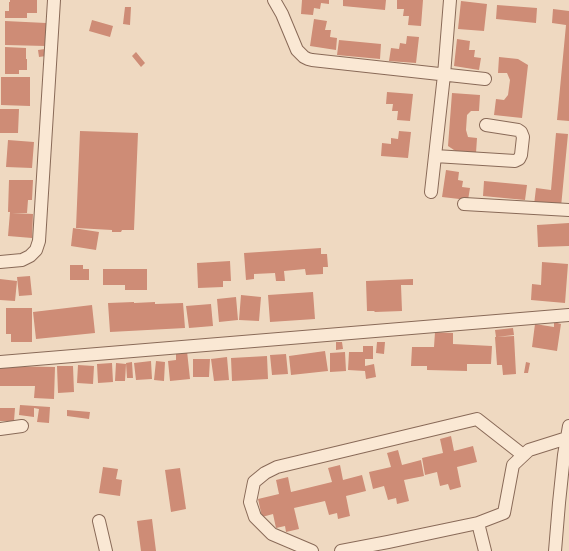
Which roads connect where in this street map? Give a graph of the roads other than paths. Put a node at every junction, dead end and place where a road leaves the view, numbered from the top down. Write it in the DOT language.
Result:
graph roads {
  1 [pos="54,0"];
  2 [pos="274,0"];
  3 [pos="450,0"];
  4 [pos="444,75"];
  5 [pos="485,80"];
  6 [pos="486,125"];
  7 [pos="435,156"];
  8 [pos="431,192"];
  9 [pos="464,204"];
  10 [pos="569,210"];
  11 [pos="0,262"];
  12 [pos="569,315"];
  13 [pos="0,362"];
  14 [pos="22,426"];
  15 [pos="0,429"];
  16 [pos="568,432"];
  17 [pos="523,455"];
  18 [pos="99,521"];
  19 [pos="478,523"];
  20 [pos="389,547"];
  21 [pos="106,551"];
  22 [pos="312,551"];
  23 [pos="341,551"];
  24 [pos="485,551"];
  25 [pos="555,551"];
  1 -- 11 [label="street"];
  2 -- 4 [label="street"];
  3 -- 4 [label="street"];
  4 -- 5 [label="street"];
  4 -- 7 [label="street"];
  6 -- 7 [label="street"];
  7 -- 8 [label="street"];
  9 -- 10 [label="street"];
  12 -- 13 [label="street"];
  14 -- 15 [label="street"];
  16 -- 17 [label="street"];
  16 -- 25 [label="street"];
  17 -- 19 [label="street"];
  17 -- 22 [label="street"];
  18 -- 21 [label="street"];
  19 -- 20 [label="street"];
  19 -- 24 [label="street"];
  20 -- 23 [label="street"];
}
